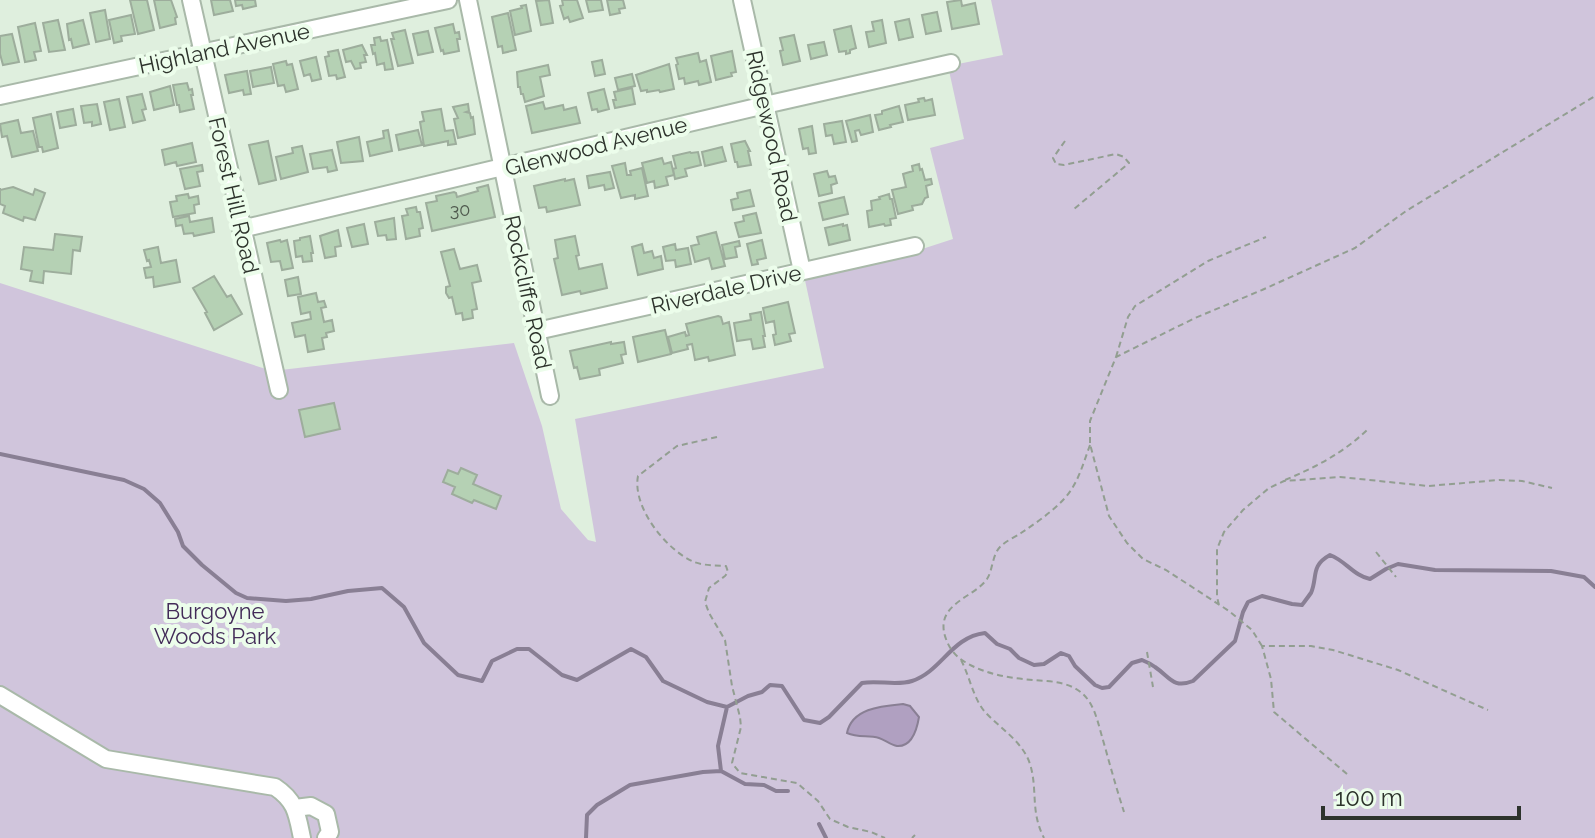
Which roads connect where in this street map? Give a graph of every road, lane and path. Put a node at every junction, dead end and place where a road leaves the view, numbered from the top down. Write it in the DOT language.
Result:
graph roads {
  1 [pos="191,0"];
  2 [pos="448,0"];
  3 [pos="468,0"];
  4 [pos="742,0"];
  5 [pos="203,53"];
  6 [pos="951,63"];
  7 [pos="0,96"];
  8 [pos="1595,96"];
  9 [pos="765,105"];
  10 [pos="1065,141"];
  11 [pos="502,168"];
  12 [pos="1074,209"];
  13 [pos="241,229"];
  14 [pos="1266,237"];
  15 [pos="915,246"];
  16 [pos="802,271"];
  17 [pos="537,331"];
  18 [pos="1116,357"];
  19 [pos="279,390"];
  20 [pos="550,396"];
  21 [pos="1367,430"];
  22 [pos="717,437"];
  23 [pos="1090,444"];
  24 [pos="1284,481"];
  25 [pos="1552,488"];
  26 [pos="1376,552"];
  27 [pos="1396,577"];
  28 [pos="1220,606"];
  29 [pos="1262,646"];
  30 [pos="1147,652"];
  31 [pos="960,659"];
  32 [pos="1153,687"];
  33 [pos="0,695"];
  34 [pos="1488,710"];
  35 [pos="1347,774"];
  36 [pos="295,808"];
  37 [pos="1124,812"];
  38 [pos="877,836"];
  39 [pos="302,838"];
  40 [pos="326,838"];
  41 [pos="885,838"];
  42 [pos="1044,838"];
  1 -- 5 [label="street, Forest Hill Road"];
  2 -- 5 [label="street, Highland Avenue"];
  3 -- 11 [label="street, Rockcliffe Road"];
  4 -- 9 [label="street, Ridgewood Road"];
  5 -- 7 [label="street, Highland Avenue"];
  5 -- 13 [label="street, Forest Hill Road"];
  6 -- 9 [label="street, Glenwood Avenue"];
  8 -- 18 [label="path"];
  9 -- 11 [label="street, Glenwood Avenue"];
  9 -- 16 [label="street, Ridgewood Road"];
  10 -- 12 [label="path"];
  11 -- 13 [label="street, Glenwood Avenue"];
  11 -- 17 [label="street, Rockcliffe Road"];
  13 -- 19 [label="street, Forest Hill Road"];
  14 -- 18 [label="path"];
  15 -- 16 [label="street, Riverdale Drive"];
  16 -- 17 [label="street, Riverdale Drive"];
  17 -- 20 [label="street, Rockcliffe Road"];
  18 -- 23 [label="path"];
  21 -- 24 [label="path"];
  22 -- 38 [label="path"];
  23 -- 28 [label="path"];
  23 -- 31 [label="path"];
  24 -- 25 [label="path"];
  24 -- 28 [label="path"];
  26 -- 27 [label="path"];
  28 -- 29 [label="path"];
  29 -- 34 [label="path"];
  29 -- 35 [label="path"];
  30 -- 32 [label="path"];
  31 -- 37 [label="path"];
  31 -- 42 [label="path"];
  33 -- 36 [label="street"];
  36 -- 39 [label="street"];
  36 -- 40 [label="street"];
  38 -- 41 [label="path"];
}
